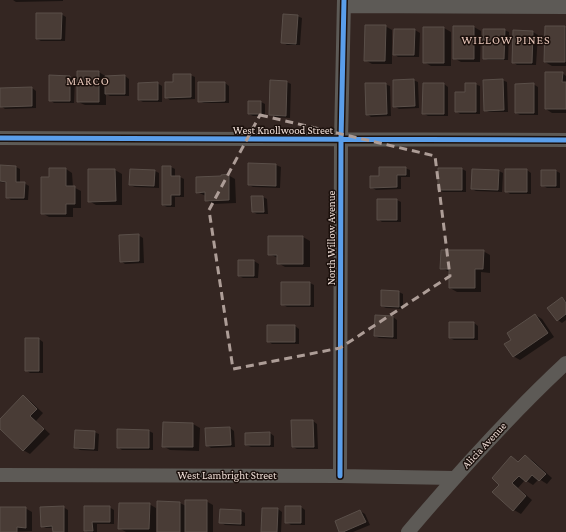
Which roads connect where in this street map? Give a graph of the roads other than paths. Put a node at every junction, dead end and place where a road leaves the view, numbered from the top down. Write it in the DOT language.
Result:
graph roads {
  1 [pos="344,3"];
  2 [pos="566,7"];
  3 [pos="0,138"];
  4 [pos="341,140"];
  5 [pos="566,140"];
  6 [pos="566,363"];
  7 [pos="0,475"];
  8 [pos="340,476"];
  9 [pos="454,478"];
  10 [pos="408,532"];
  1 -- 2 [label="street"];
  1 -- 4 [label="street, North Willow Avenue"];
  3 -- 4 [label="street, West Knollwood Street"];
  4 -- 5 [label="street, West Knollwood Street"];
  4 -- 8 [label="street, North Willow Avenue"];
  6 -- 9 [label="street, Alicia Avenue"];
  7 -- 8 [label="street, West Lambright Street"];
  8 -- 9 [label="street, West Lambright Street"];
  9 -- 10 [label="street, Alicia Avenue"];
}
